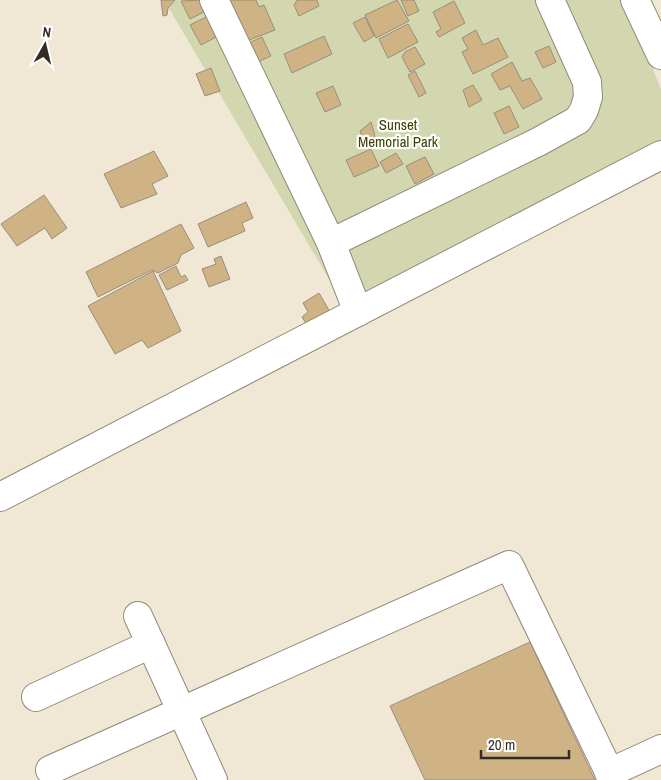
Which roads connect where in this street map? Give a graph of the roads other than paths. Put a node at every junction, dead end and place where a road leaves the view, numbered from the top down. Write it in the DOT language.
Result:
graph roads {
  1 [pos="214,0"];
  2 [pos="550,0"];
  3 [pos="635,0"];
  4 [pos="661,55"];
  5 [pos="661,155"];
  6 [pos="331,244"];
  7 [pos="358,312"];
  8 [pos="0,497"];
  9 [pos="138,616"];
  10 [pos="151,644"];
  11 [pos="36,697"];
  12 [pos="182,712"];
  13 [pos="661,749"];
  14 [pos="50,770"];
  15 [pos="611,777"];
  16 [pos="213,780"];
  1 -- 6 [label="lane"];
  2 -- 6 [label="lane"];
  3 -- 4 [label="lane"];
  5 -- 7 [label="lane"];
  6 -- 7 [label="lane"];
  7 -- 8 [label="lane"];
  9 -- 10 [label="lane"];
  10 -- 11 [label="lane"];
  10 -- 12 [label="lane"];
  12 -- 14 [label="lane"];
  12 -- 15 [label="lane"];
  12 -- 16 [label="lane"];
  13 -- 15 [label="lane"];
}
